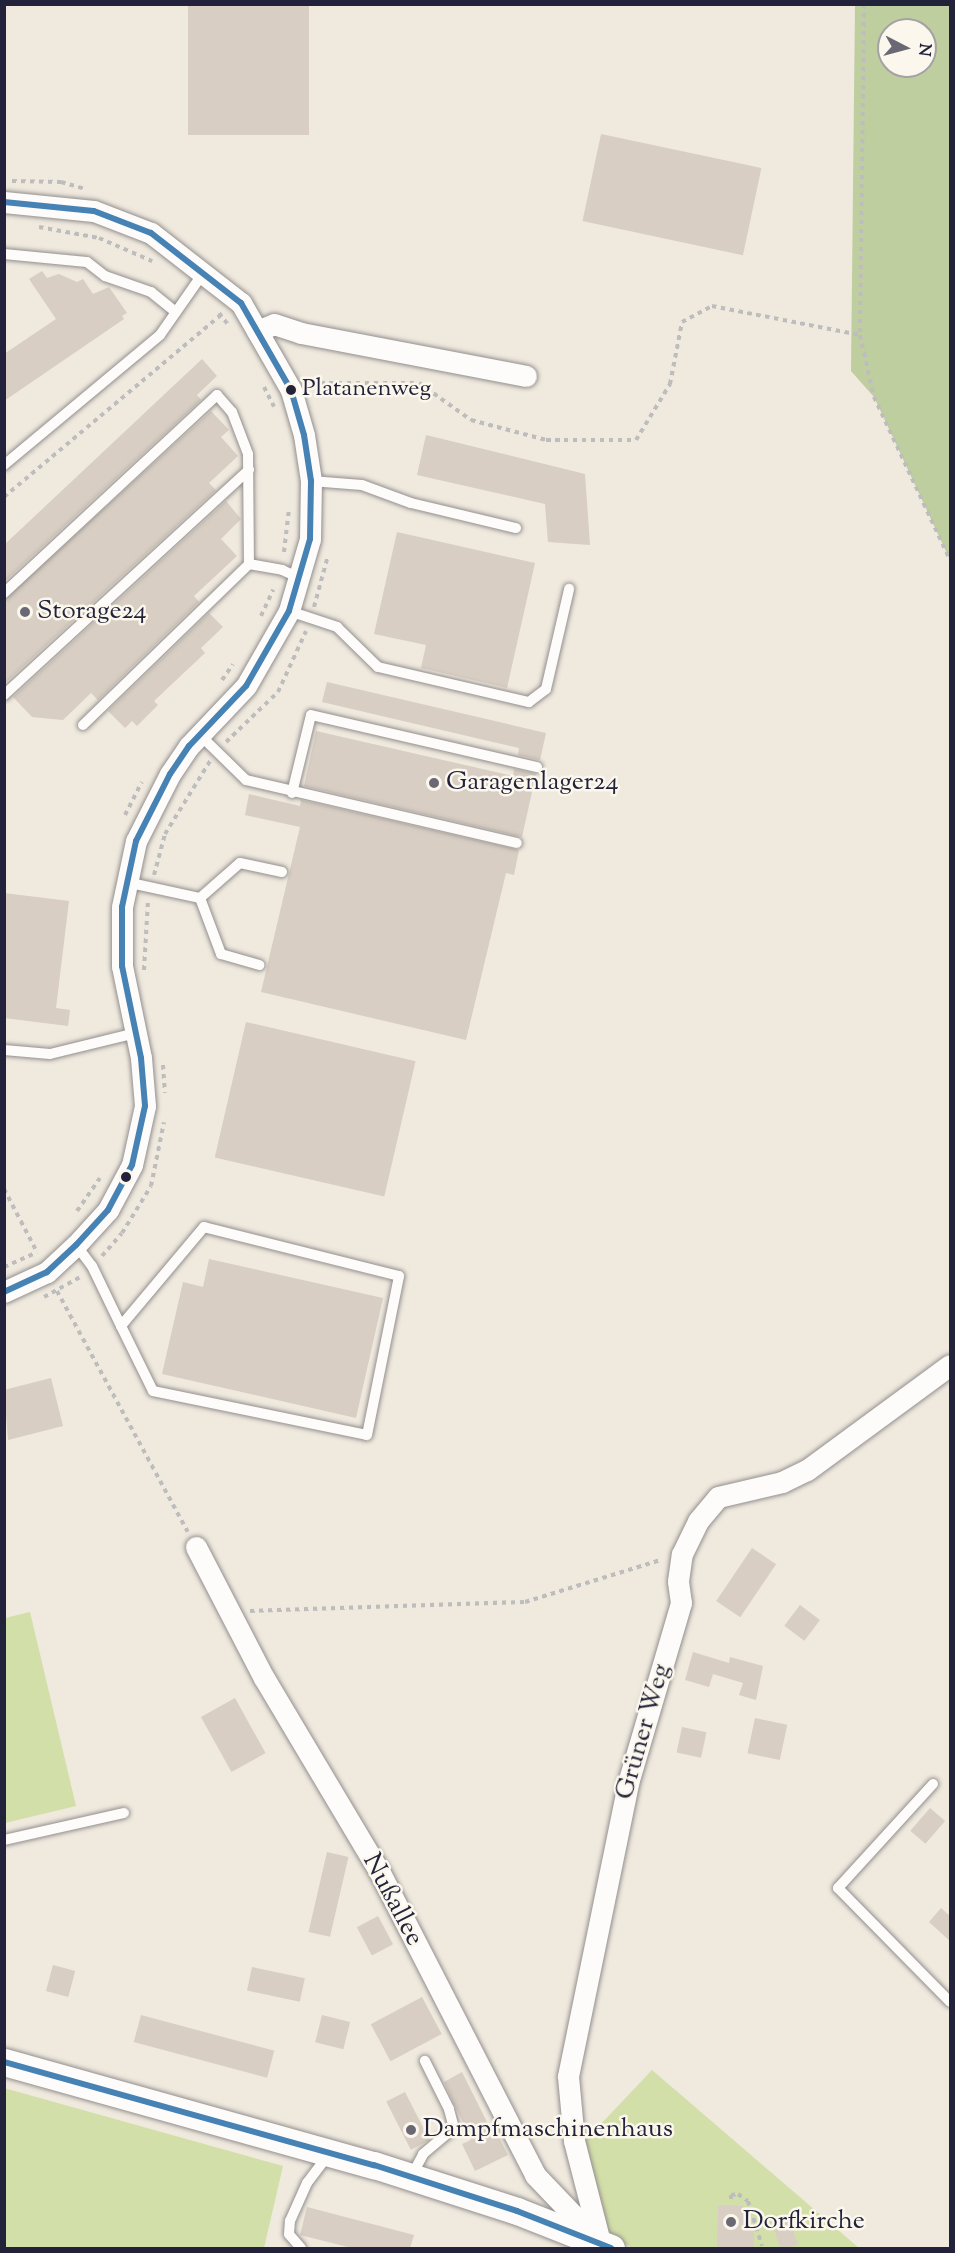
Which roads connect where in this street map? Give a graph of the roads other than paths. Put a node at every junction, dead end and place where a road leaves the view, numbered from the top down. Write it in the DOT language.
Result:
graph roads {
  1 [pos="4,202"];
  2 [pos="4,254"];
  3 [pos="198,280"];
  4 [pos="176,312"];
  5 [pos="257,331"];
  6 [pos="526,376"];
  7 [pos="4,465"];
  8 [pos="249,470"];
  9 [pos="311,481"];
  10 [pos="516,528"];
  11 [pos="249,564"];
  12 [pos="291,574"];
  13 [pos="569,589"];
  14 [pos="4,593"];
  15 [pos="289,611"];
  16 [pos="4,695"];
  17 [pos="83,725"];
  18 [pos="200,735"];
  19 [pos="537,767"];
  20 [pos="292,793"];
  21 [pos="517,843"];
  22 [pos="282,872"];
  23 [pos="126,882"];
  24 [pos="200,898"];
  25 [pos="259,965"];
  26 [pos="136,1033"];
  27 [pos="4,1050"];
  28 [pos="76,1245"];
  29 [pos="4,1292"];
  30 [pos="121,1326"];
  31 [pos="951,1365"];
  32 [pos="196,1547"];
  33 [pos="933,1784"];
  34 [pos="124,1813"];
  35 [pos="4,1840"];
  36 [pos="951,2002"];
  37 [pos="425,2061"];
  38 [pos="4,2062"];
  39 [pos="330,2153"];
  40 [pos="410,2177"];
  41 [pos="605,2245"];
  42 [pos="301,2248"];
  1 -- 3 [label="street"];
  2 -- 4 [label="lane"];
  3 -- 4 [label="lane"];
  3 -- 5 [label="street"];
  4 -- 7 [label="lane"];
  5 -- 6 [label="street"];
  5 -- 9 [label="street"];
  8 -- 11 [label="lane"];
  8 -- 14 [label="lane"];
  8 -- 16 [label="lane"];
  9 -- 10 [label="lane"];
  9 -- 12 [label="street"];
  11 -- 12 [label="lane"];
  11 -- 17 [label="lane"];
  12 -- 15 [label="street"];
  13 -- 15 [label="lane"];
  15 -- 18 [label="street"];
  18 -- 20 [label="lane"];
  18 -- 23 [label="street"];
  19 -- 20 [label="lane"];
  20 -- 21 [label="lane"];
  22 -- 24 [label="lane"];
  23 -- 24 [label="lane"];
  23 -- 26 [label="street"];
  24 -- 25 [label="lane"];
  26 -- 27 [label="lane"];
  26 -- 28 [label="street"];
  28 -- 29 [label="street"];
  28 -- 30 [label="lane"];
  30 -- 30 [label="lane"];
  31 -- 41 [label="street, Grüner Weg"];
  32 -- 41 [label="street, Nußallee"];
  33 -- 36 [label="lane"];
  34 -- 35 [label="lane"];
  37 -- 40 [label="lane"];
  38 -- 39 [label="street"];
  39 -- 40 [label="street"];
  39 -- 42 [label="lane"];
  40 -- 41 [label="street"];
}
